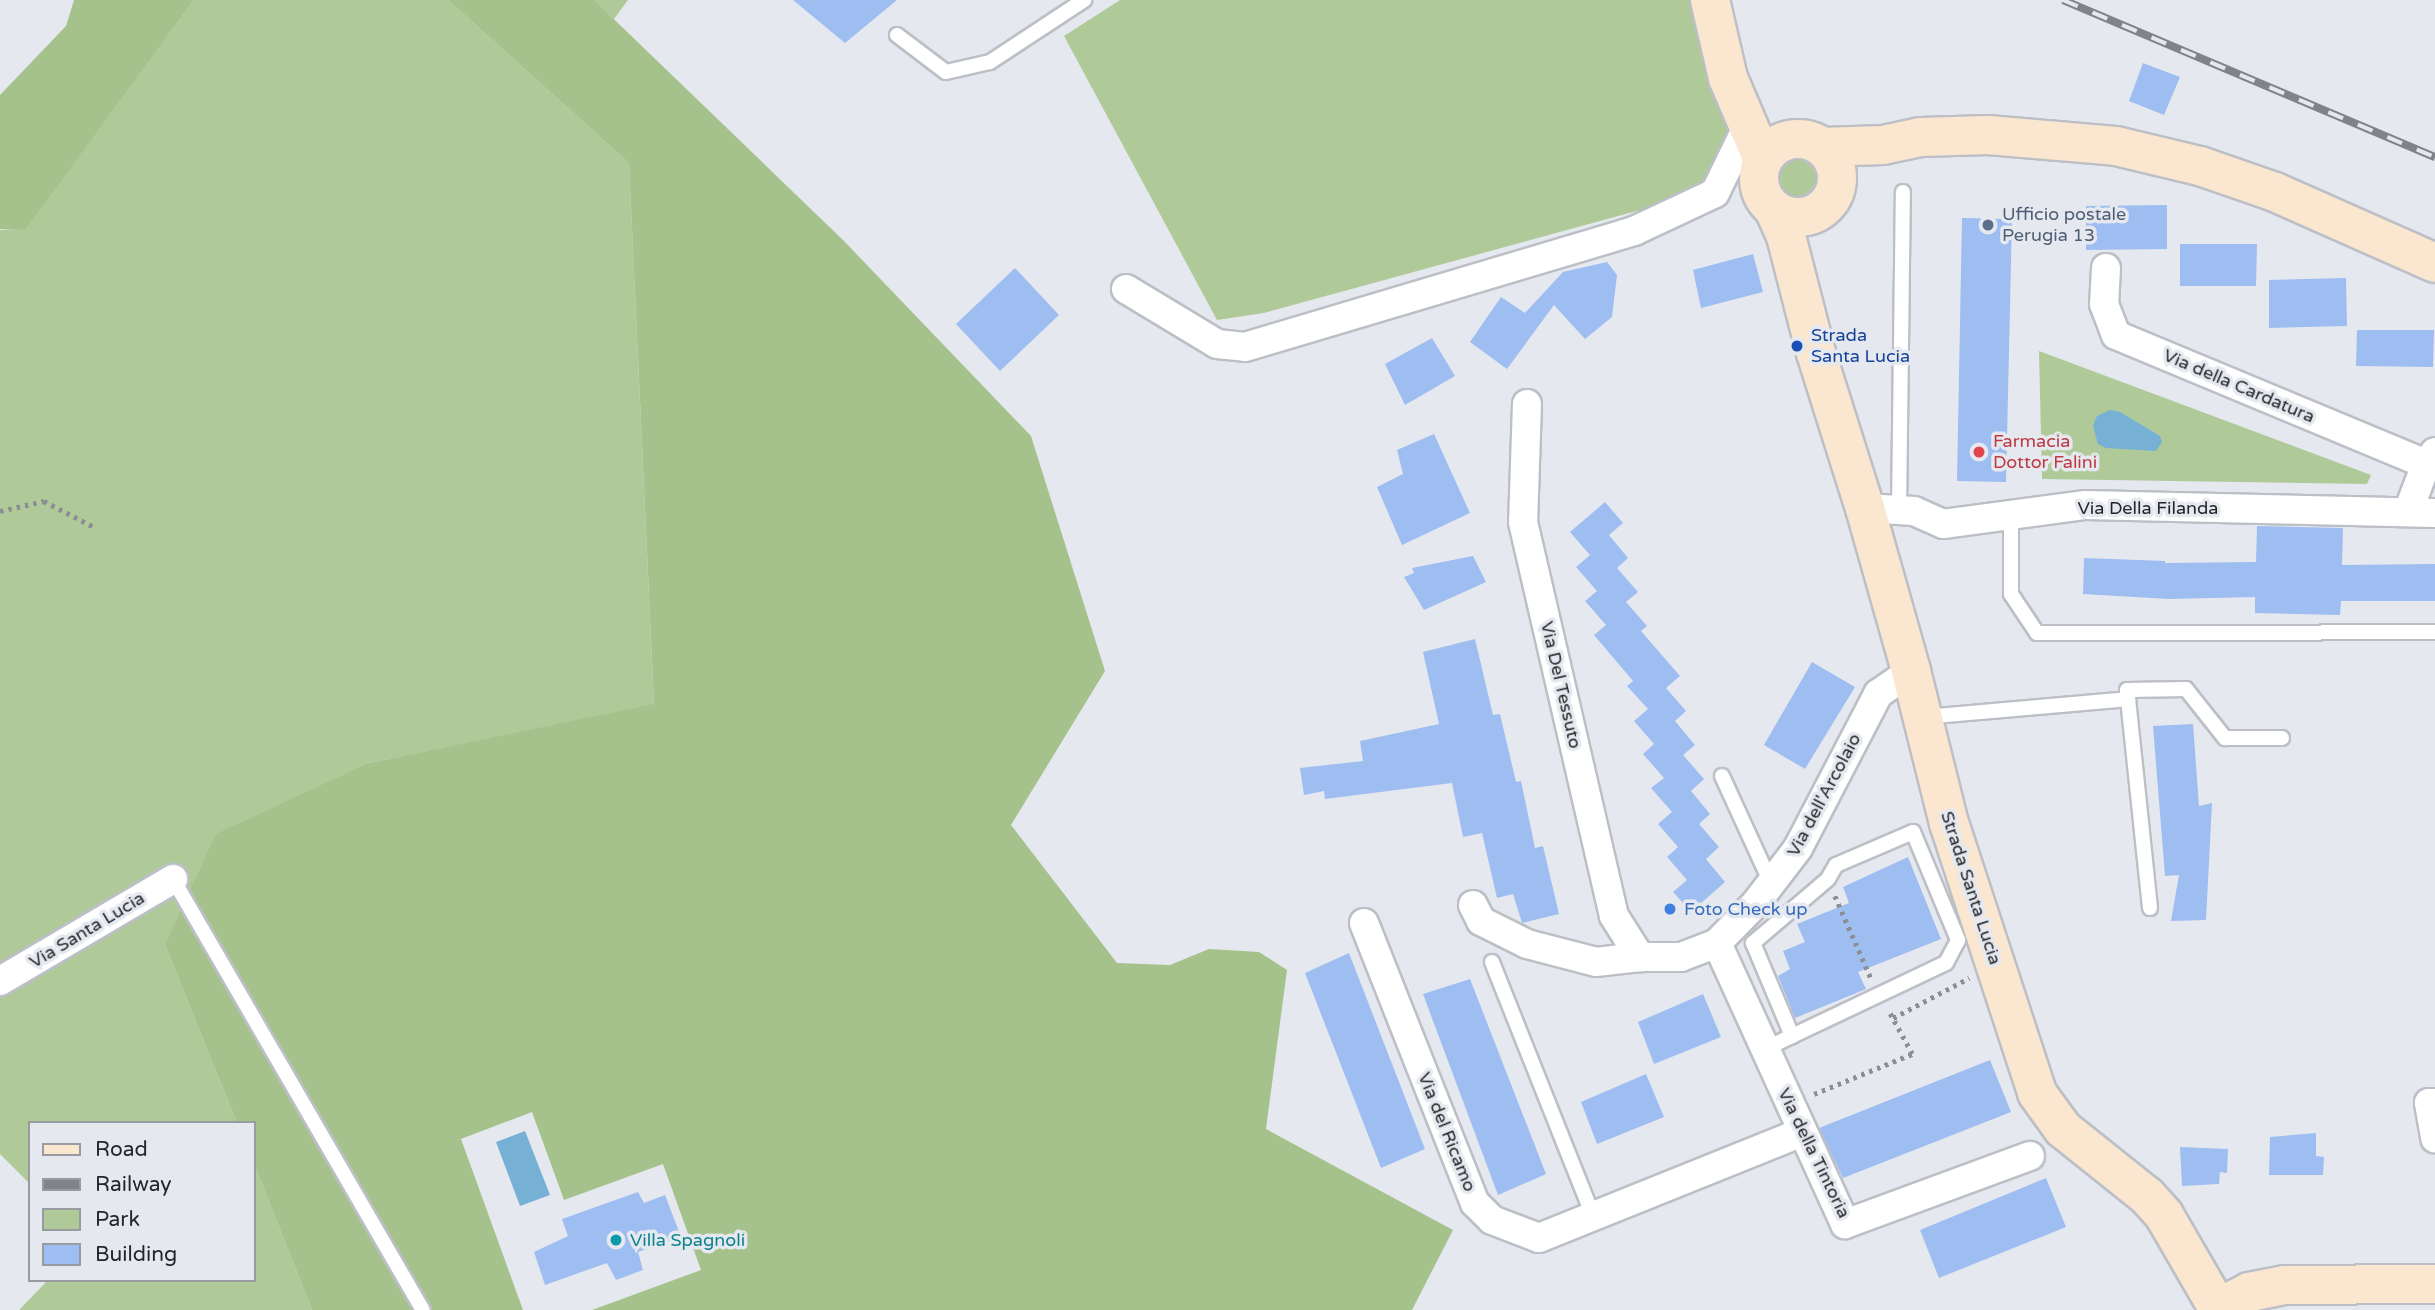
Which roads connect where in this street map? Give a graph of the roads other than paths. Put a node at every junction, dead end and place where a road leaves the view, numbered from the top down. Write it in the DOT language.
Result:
graph roads {
  1 [pos="1084,0"];
  2 [pos="1710,0"];
  3 [pos="897,35"];
  4 [pos="1755,144"];
  5 [pos="1830,162"];
  6 [pos="1903,192"];
  7 [pos="1774,209"];
  8 [pos="1816,212"];
  9 [pos="2435,263"];
  10 [pos="2106,268"];
  11 [pos="1796,285"];
  12 [pos="1126,289"];
  13 [pos="1527,404"];
  14 [pos="2430,458"];
  15 [pos="1882,509"];
  16 [pos="2421,513"];
  17 [pos="2011,517"];
  18 [pos="2435,632"];
  19 [pos="1911,671"];
  20 [pos="2128,699"];
  21 [pos="1922,717"];
  22 [pos="2282,738"];
  23 [pos="1722,776"];
  24 [pos="173,879"];
  25 [pos="1771,883"];
  26 [pos="1473,905"];
  27 [pos="2150,908"];
  28 [pos="1364,923"];
  29 [pos="1717,943"];
  30 [pos="1640,957"];
  31 [pos="1492,962"];
  32 [pos="0,981"];
  33 [pos="1792,1036"];
  34 [pos="1765,1049"];
  35 [pos="2435,1103"];
  36 [pos="1803,1132"];
  37 [pos="2435,1138"];
  38 [pos="2030,1156"];
  39 [pos="1593,1216"];
  40 [pos="2435,1284"];
  41 [pos="2219,1309"];
  42 [pos="422,1310"];
  1 -- 3 [label="lane"];
  2 -- 4 [label="street"];
  4 -- 5 [label="street"];
  4 -- 7 [label="street"];
  4 -- 12 [label="street"];
  5 -- 8 [label="street"];
  5 -- 9 [label="street"];
  6 -- 15 [label="lane"];
  7 -- 8 [label="street"];
  7 -- 11 [label="street, Strada Santa Lucia"];
  8 -- 11 [label="street, Strada Santa Lucia"];
  10 -- 14 [label="street, Via della Cardatura"];
  11 -- 15 [label="street, Strada Santa Lucia"];
  13 -- 30 [label="street, Via Del Tessuto"];
  14 -- 16 [label="street, Via della Cardatura"];
  15 -- 17 [label="street, Via Della Filanda"];
  15 -- 19 [label="street, Strada Santa Lucia"];
  16 -- 17 [label="street, Via Della Filanda"];
  17 -- 18 [label="lane"];
  19 -- 21 [label="street, Strada Santa Lucia"];
  19 -- 25 [label="street, Via dell'Arcolaio"];
  20 -- 21 [label="lane"];
  20 -- 22 [label="lane"];
  20 -- 27 [label="lane"];
  21 -- 41 [label="street, Strada Santa Lucia"];
  23 -- 25 [label="lane"];
  24 -- 32 [label="street, Via Santa Lucia"];
  24 -- 42 [label="lane"];
  25 -- 29 [label="street, Via dell'Arcolaio"];
  26 -- 30 [label="street, Via dell'Arcolaio"];
  28 -- 39 [label="street, Via del Ricamo"];
  29 -- 30 [label="street, Via dell'Arcolaio"];
  29 -- 34 [label="street, Via della Tintoria"];
  31 -- 39 [label="lane"];
  33 -- 33 [label="lane"];
  33 -- 34 [label="lane"];
  34 -- 36 [label="street, Via della Tintoria"];
  35 -- 37 [label="street"];
  36 -- 38 [label="street, Via della Tintoria"];
  36 -- 39 [label="street, Via del Ricamo"];
  40 -- 41 [label="street"];
}
